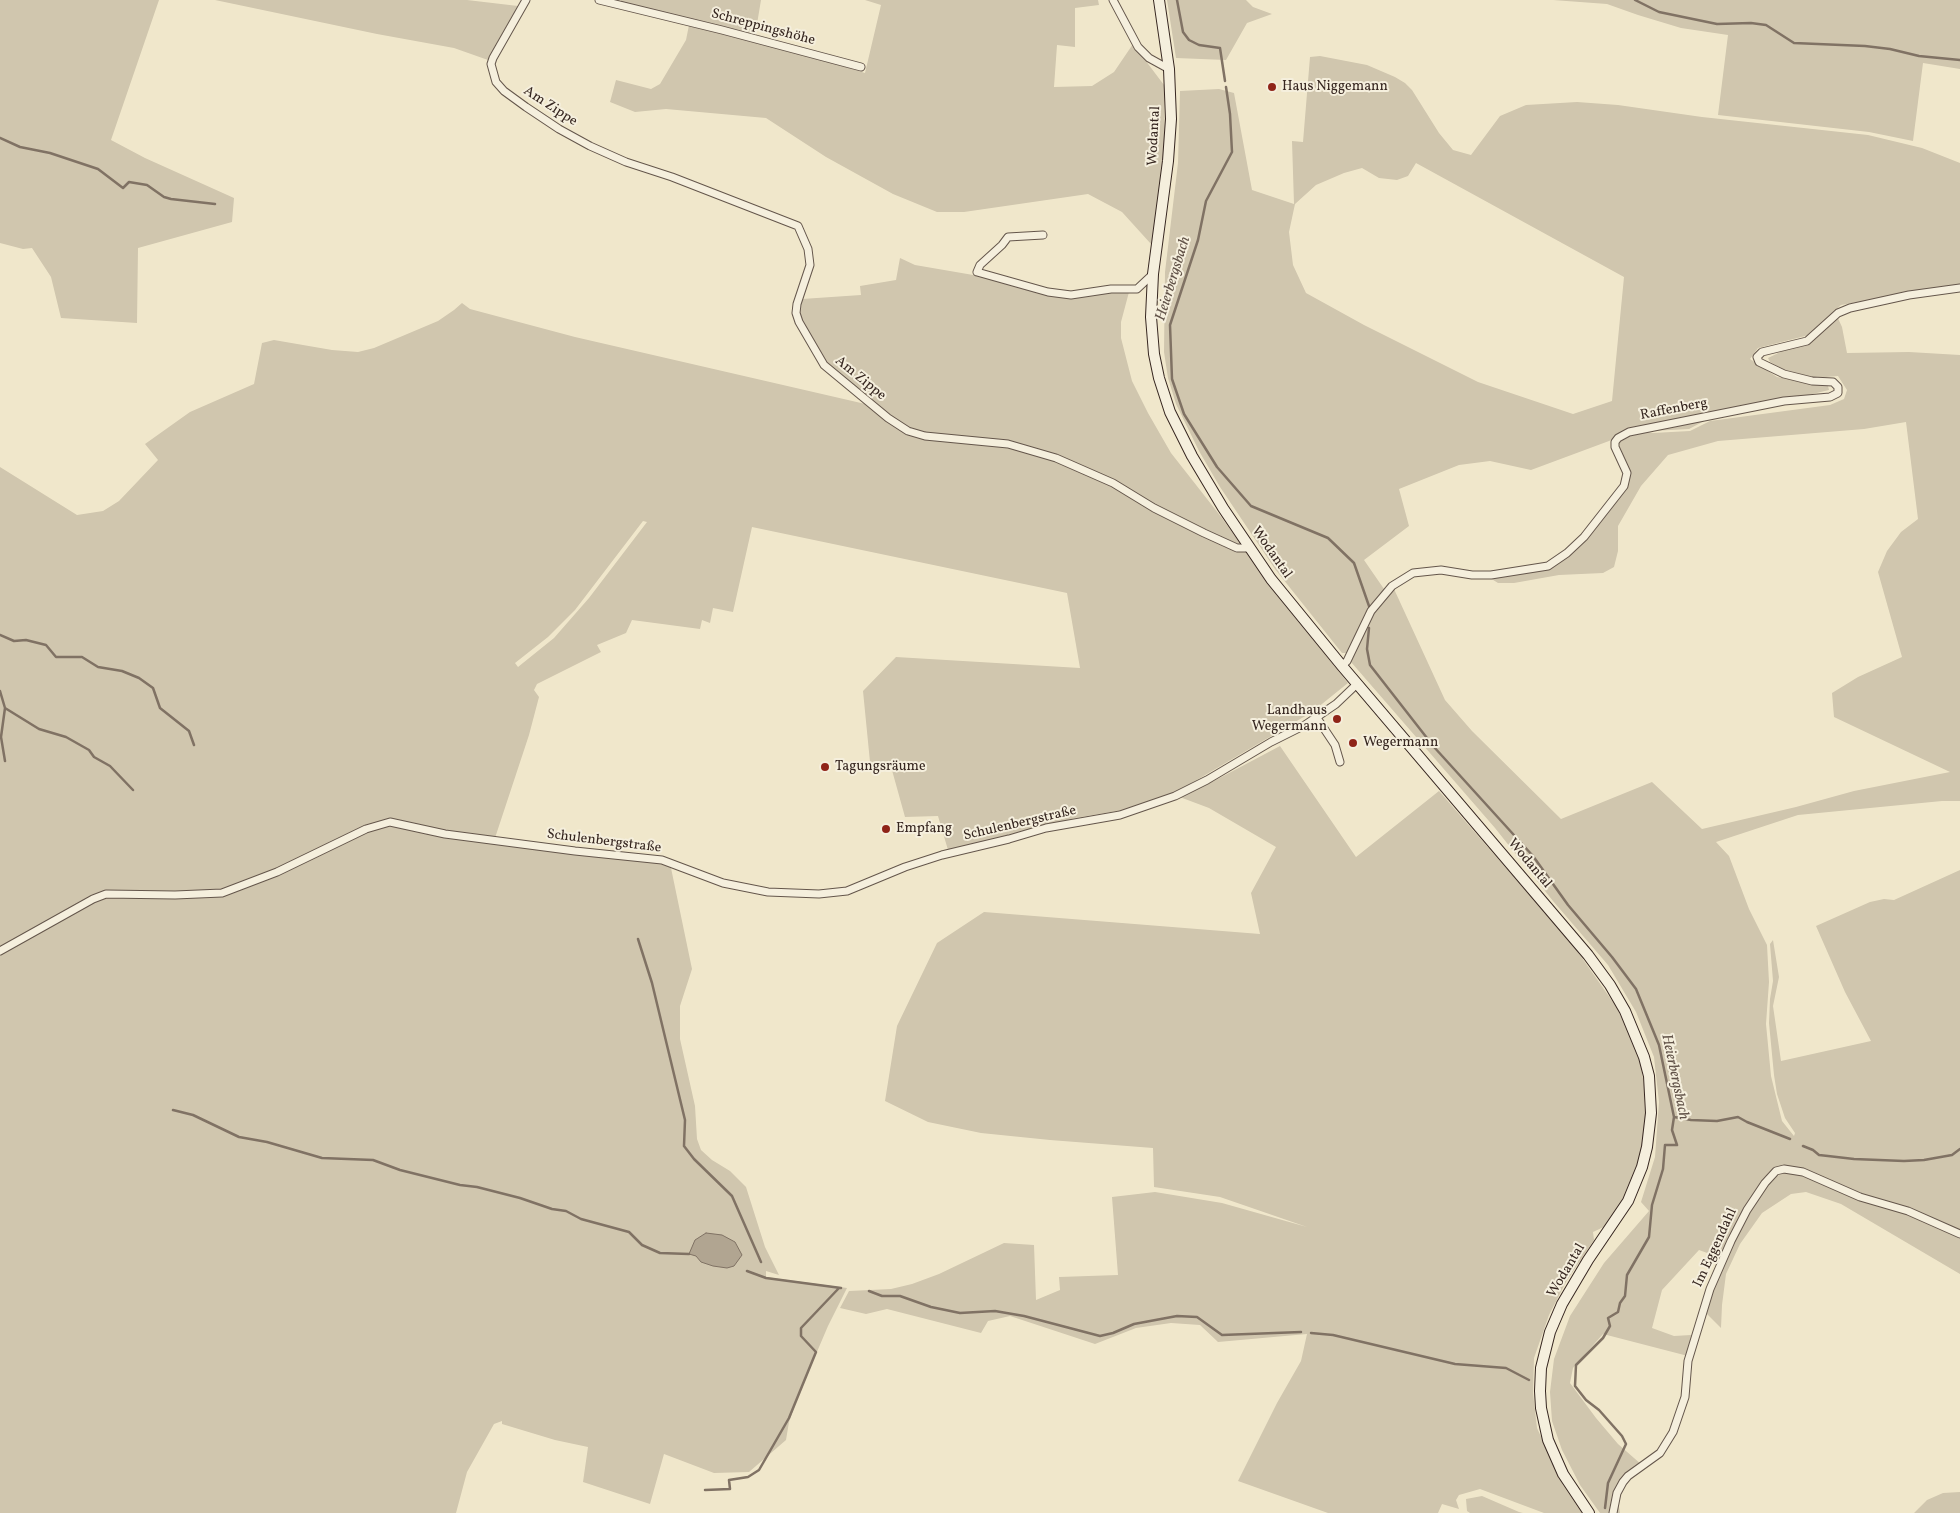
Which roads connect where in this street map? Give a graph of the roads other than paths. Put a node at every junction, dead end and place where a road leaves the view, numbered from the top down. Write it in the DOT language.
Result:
graph roads {
  1 [pos="526,0"];
  2 [pos="599,0"];
  3 [pos="1112,0"];
  4 [pos="1159,0"];
  5 [pos="862,67"];
  6 [pos="1169,69"];
  7 [pos="1043,235"];
  8 [pos="1153,274"];
  9 [pos="1960,288"];
  10 [pos="1249,548"];
  11 [pos="1342,666"];
  12 [pos="1357,684"];
  13 [pos="1317,718"];
  14 [pos="1340,762"];
  15 [pos="0,951"];
  16 [pos="1960,1234"];
  17 [pos="1589,1513"];
  18 [pos="1613,1513"];
  1 -- 10 [label="street, Am Zippe"];
  2 -- 5 [label="street, Schreppingshöhe"];
  3 -- 6 [label="street"];
  4 -- 6 [label="main road, Wodantal"];
  6 -- 8 [label="main road, Wodantal"];
  7 -- 8 [label="street"];
  8 -- 10 [label="main road, Wodantal"];
  9 -- 11 [label="street, Raffenberg"];
  10 -- 11 [label="main road, Wodantal"];
  11 -- 12 [label="main road, Wodantal"];
  12 -- 13 [label="street, Schulenbergstraße"];
  12 -- 17 [label="main road, Wodantal"];
  13 -- 14 [label="street"];
  13 -- 15 [label="street, Schulenbergstraße"];
  16 -- 18 [label="street, Im Eggendahl"];
}
